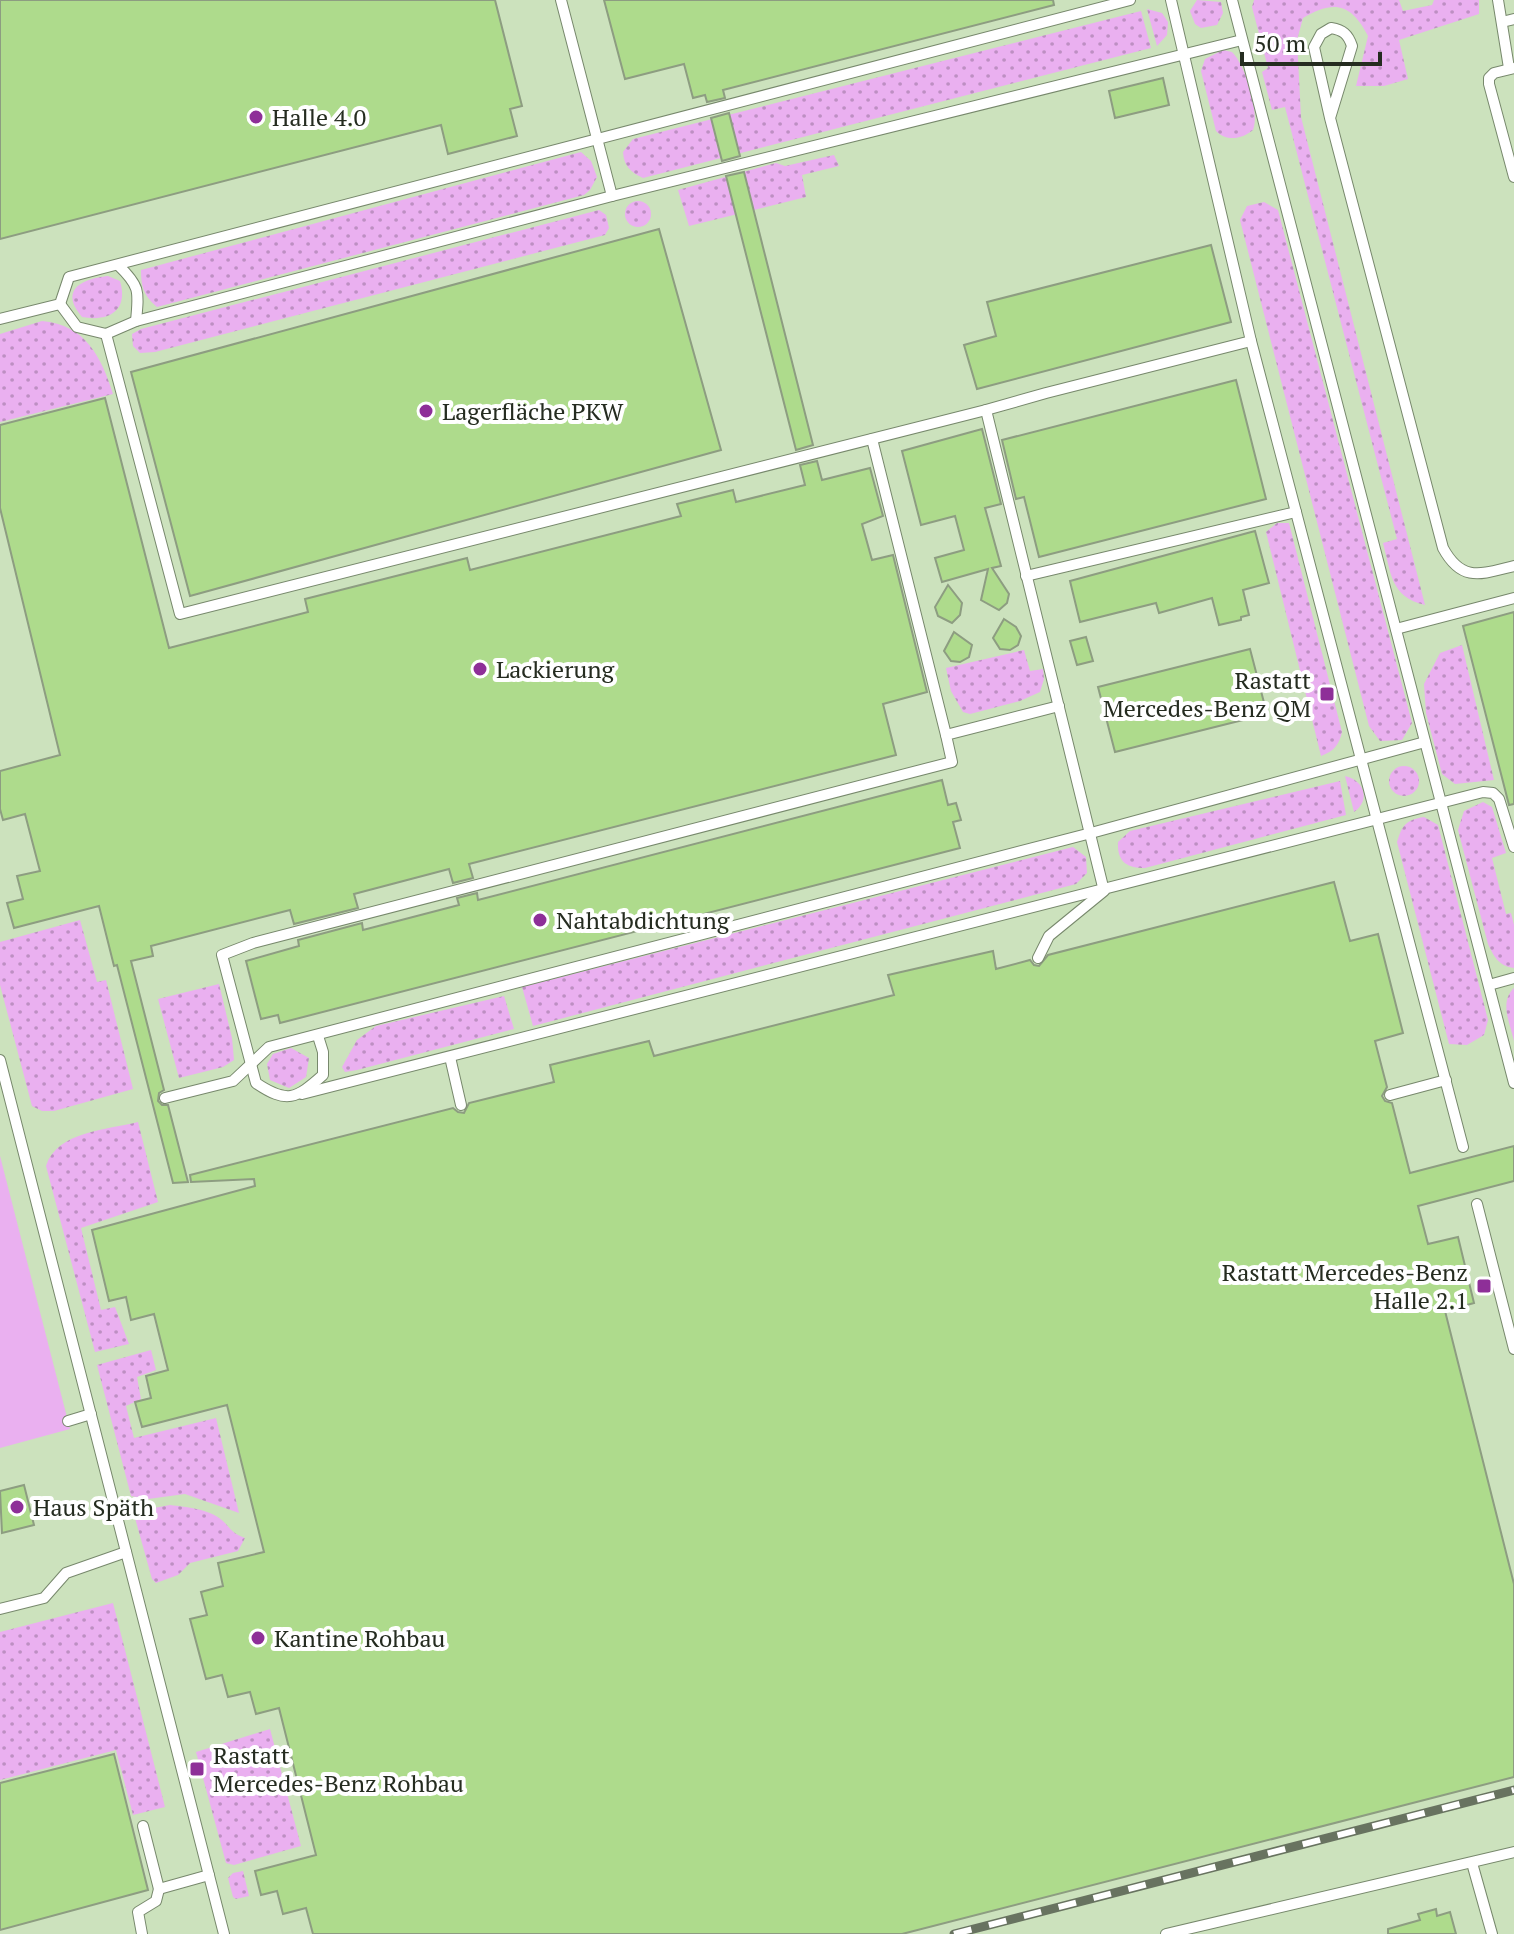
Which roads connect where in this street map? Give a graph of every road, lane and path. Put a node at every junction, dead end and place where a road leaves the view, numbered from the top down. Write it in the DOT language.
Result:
graph roads {
  1 [pos="561,0"];
  2 [pos="1130,0"];
  3 [pos="1171,0"];
  4 [pos="1232,0"];
  5 [pos="1498,0"];
  6 [pos="1514,19"];
  7 [pos="1502,22"];
  8 [pos="1242,40"];
  9 [pos="1185,56"];
  10 [pos="1511,68"];
  11 [pos="1330,118"];
  12 [pos="597,137"];
  13 [pos="1514,177"];
  14 [pos="612,196"];
  15 [pos="118,265"];
  16 [pos="60,304"];
  17 [pos="0,319"];
  18 [pos="136,321"];
  19 [pos="106,334"];
  20 [pos="1251,341"];
  21 [pos="986,410"];
  22 [pos="872,439"];
  23 [pos="1296,512"];
  24 [pos="1514,566"];
  25 [pos="1026,576"];
  26 [pos="1514,598"];
  27 [pos="1396,629"];
  28 [pos="1059,706"];
  29 [pos="946,735"];
  30 [pos="1425,742"];
  31 [pos="1361,759"];
  32 [pos="1441,802"];
  33 [pos="1377,819"];
  34 [pos="1091,833"];
  35 [pos="1514,847"];
  36 [pos="1104,891"];
  37 [pos="1038,958"];
  38 [pos="1514,978"];
  39 [pos="1489,985"];
  40 [pos="318,1036"];
  41 [pos="450,1057"];
  42 [pos="0,1060"];
  43 [pos="250,1067"];
  44 [pos="1446,1080"];
  45 [pos="1514,1083"];
  46 [pos="302,1094"];
  47 [pos="1390,1095"];
  48 [pos="165,1098"];
  49 [pos="461,1105"];
  50 [pos="1463,1147"];
  51 [pos="1477,1204"];
  52 [pos="1514,1349"];
  53 [pos="91,1414"];
  54 [pos="68,1421"];
  55 [pos="126,1552"];
  56 [pos="0,1609"];
  57 [pos="143,1826"];
  58 [pos="1514,1852"];
  59 [pos="1472,1863"];
  60 [pos="209,1875"];
  61 [pos="159,1889"];
  62 [pos="142,1934"];
  63 [pos="224,1934"];
  64 [pos="1166,1934"];
  65 [pos="1492,1934"];
  1 -- 12 [label="lane"];
  2 -- 12 [label="lane"];
  3 -- 9 [label="lane"];
  4 -- 8 [label="lane"];
  5 -- 7 [label="lane"];
  6 -- 7 [label="lane"];
  7 -- 10 [label="lane"];
  8 -- 9 [label="lane"];
  8 -- 27 [label="lane"];
  9 -- 14 [label="lane"];
  9 -- 20 [label="lane"];
  10 -- 13 [label="lane"];
  11 -- 11 [label="lane"];
  11 -- 24 [label="lane"];
  12 -- 14 [label="lane"];
  12 -- 15 [label="lane"];
  14 -- 18 [label="lane"];
  15 -- 16 [label="lane"];
  15 -- 18 [label="lane"];
  16 -- 17 [label="lane"];
  16 -- 19 [label="lane"];
  18 -- 19 [label="lane"];
  19 -- 22 [label="lane"];
  20 -- 21 [label="lane"];
  20 -- 23 [label="lane"];
  21 -- 22 [label="lane"];
  21 -- 25 [label="lane"];
  22 -- 29 [label="lane"];
  23 -- 25 [label="lane"];
  23 -- 31 [label="lane"];
  25 -- 28 [label="lane"];
  26 -- 27 [label="lane"];
  27 -- 30 [label="lane"];
  28 -- 29 [label="lane"];
  28 -- 34 [label="lane"];
  29 -- 43 [label="lane"];
  30 -- 31 [label="lane"];
  30 -- 32 [label="lane"];
  31 -- 33 [label="lane"];
  31 -- 34 [label="lane"];
  32 -- 33 [label="lane"];
  32 -- 35 [label="lane"];
  32 -- 39 [label="lane"];
  33 -- 36 [label="lane"];
  33 -- 44 [label="lane"];
  34 -- 36 [label="lane"];
  34 -- 40 [label="lane"];
  36 -- 37 [label="lane"];
  36 -- 41 [label="lane"];
  38 -- 39 [label="lane"];
  39 -- 45 [label="lane"];
  40 -- 43 [label="lane"];
  40 -- 46 [label="lane"];
  41 -- 46 [label="lane"];
  41 -- 49 [label="lane"];
  42 -- 53 [label="lane"];
  43 -- 46 [label="lane"];
  43 -- 48 [label="lane"];
  44 -- 47 [label="lane"];
  44 -- 50 [label="lane"];
  51 -- 52 [label="lane"];
  53 -- 54 [label="lane"];
  53 -- 55 [label="lane"];
  55 -- 56 [label="lane"];
  55 -- 60 [label="lane"];
  57 -- 61 [label="lane"];
  58 -- 59 [label="lane"];
  59 -- 64 [label="lane"];
  59 -- 65 [label="lane"];
  60 -- 61 [label="lane"];
  60 -- 63 [label="lane"];
  61 -- 62 [label="lane"];
}
